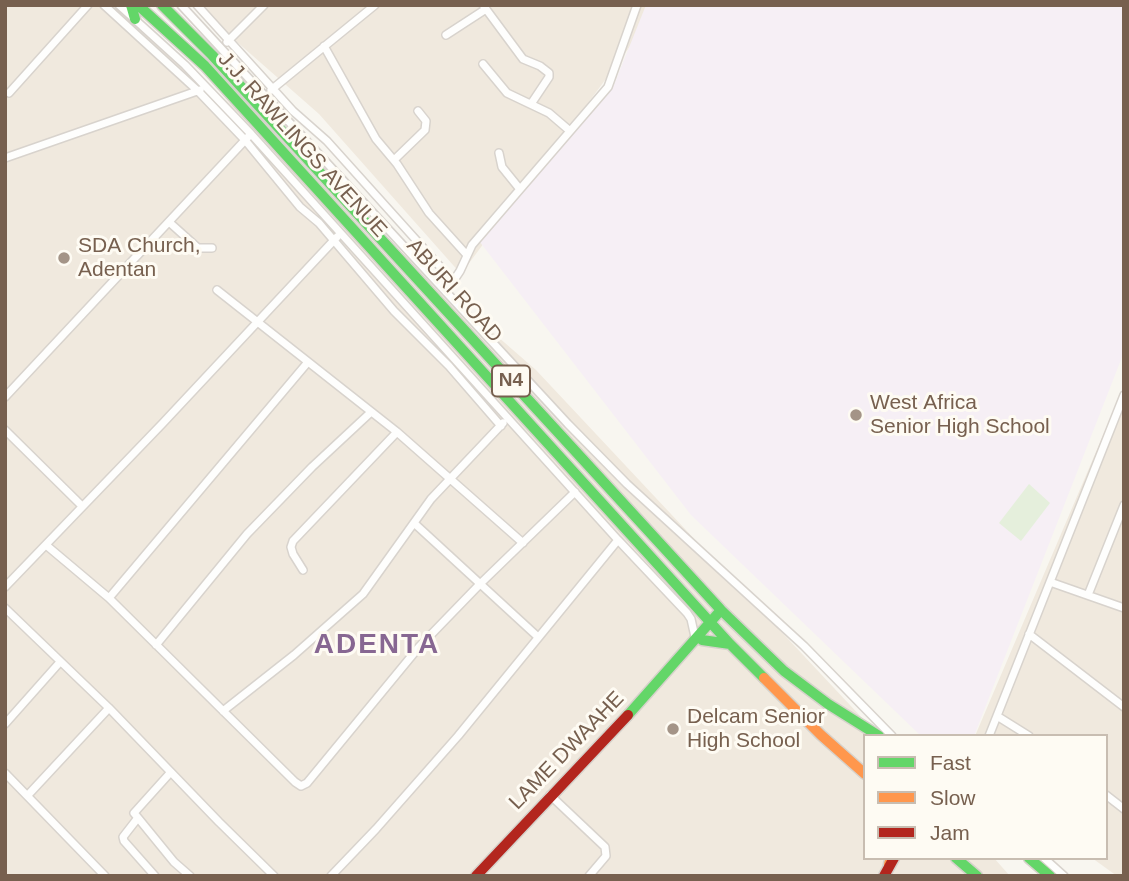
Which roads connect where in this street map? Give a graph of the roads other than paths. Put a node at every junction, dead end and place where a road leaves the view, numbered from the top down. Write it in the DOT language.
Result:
graph roads {
  1 [pos="88,5"];
  2 [pos="104,5"];
  3 [pos="119,5"];
  4 [pos="131,5"];
  5 [pos="138,5"];
  6 [pos="162,5"];
  7 [pos="181,5"];
  8 [pos="264,5"];
  9 [pos="374,5"];
  10 [pos="637,5"];
  11 [pos="199,6"];
  12 [pos="484,7"];
  13 [pos="192,16"];
  14 [pos="135,19"];
  15 [pos="446,35"];
  16 [pos="230,39"];
  17 [pos="324,46"];
  18 [pos="222,48"];
  19 [pos="483,64"];
  20 [pos="208,88"];
  21 [pos="272,89"];
  22 [pos="198,91"];
  23 [pos="9,93"];
  24 [pos="265,95"];
  25 [pos="531,104"];
  26 [pos="418,111"];
  27 [pos="570,131"];
  28 [pos="248,137"];
  29 [pos="499,153"];
  30 [pos="5,158"];
  31 [pos="394,160"];
  32 [pos="519,188"];
  33 [pos="169,222"];
  34 [pos="341,233"];
  35 [pos="334,241"];
  36 [pos="212,248"];
  37 [pos="363,249"];
  38 [pos="467,254"];
  39 [pos="453,281"];
  40 [pos="217,290"];
  41 [pos="446,292"];
  42 [pos="452,308"];
  43 [pos="259,322"];
  44 [pos="308,362"];
  45 [pos="490,389"];
  46 [pos="1124,395"];
  47 [pos="5,397"];
  48 [pos="370,413"];
  49 [pos="508,417"];
  50 [pos="501,426"];
  51 [pos="5,430"];
  52 [pos="397,432"];
  53 [pos="451,478"];
  54 [pos="575,492"];
  55 [pos="1124,505"];
  56 [pos="82,506"];
  57 [pos="606,508"];
  58 [pos="597,517"];
  59 [pos="414,523"];
  60 [pos="618,540"];
  61 [pos="523,543"];
  62 [pos="46,545"];
  63 [pos="303,570"];
  64 [pos="1050,582"];
  65 [pos="480,584"];
  66 [pos="5,587"];
  67 [pos="1088,595"];
  68 [pos="109,598"];
  69 [pos="5,608"];
  70 [pos="1124,608"];
  71 [pos="724,612"];
  72 [pos="712,625"];
  73 [pos="1029,634"];
  74 [pos="538,637"];
  75 [pos="699,639"];
  76 [pos="156,645"];
  77 [pos="730,645"];
  78 [pos="60,662"];
  79 [pos="1124,707"];
  80 [pos="109,708"];
  81 [pos="223,711"];
  82 [pos="997,716"];
  83 [pos="5,724"];
  84 [pos="875,734"];
  85 [pos="890,734"];
  86 [pos="990,734"];
  87 [pos="1027,734"];
  88 [pos="863,772"];
  89 [pos="5,773"];
  90 [pos="170,773"];
  91 [pos="28,795"];
  92 [pos="551,795"];
  93 [pos="1108,797"];
  94 [pos="1124,809"];
  95 [pos="137,819"];
  96 [pos="891,860"];
  97 [pos="958,860"];
  98 [pos="1031,860"];
  99 [pos="1046,860"];
  100 [pos="105,876"];
  101 [pos="155,876"];
  102 [pos="190,876"];
  103 [pos="274,876"];
  104 [pos="331,876"];
  105 [pos="475,876"];
  106 [pos="589,876"];
  107 [pos="884,876"];
  108 [pos="976,876"];
  109 [pos="1050,876"];
  110 [pos="1065,876"];
  1 -- 23 [label="street"];
  2 -- 22 [label="street"];
  3 -- 14 [label="street"];
  4 -- 14 [label="main road"];
  5 -- 37 [label="main road, J.J. RAWLINGS AVENUE / N4"];
  6 -- 42 [label="main road, ABURI ROAD / N4"];
  7 -- 13 [label="street"];
  8 -- 16 [label="street"];
  9 -- 17 [label="street"];
  10 -- 27 [label="street"];
  11 -- 13 [label="street"];
  11 -- 16 [label="street"];
  12 -- 15 [label="street"];
  12 -- 25 [label="street"];
  13 -- 18 [label="street"];
  14 -- 20 [label="street"];
  16 -- 18 [label="street"];
  16 -- 21 [label="street"];
  17 -- 21 [label="street"];
  17 -- 31 [label="street"];
  18 -- 24 [label="street"];
  19 -- 25 [label="street"];
  20 -- 22 [label="street"];
  20 -- 28 [label="street"];
  21 -- 24 [label="street"];
  21 -- 39 [label="street"];
  22 -- 28 [label="street"];
  22 -- 30 [label="street"];
  24 -- 41 [label="street"];
  25 -- 27 [label="street"];
  26 -- 31 [label="street"];
  27 -- 32 [label="street"];
  28 -- 33 [label="street"];
  28 -- 34 [label="street"];
  28 -- 35 [label="street"];
  29 -- 32 [label="street"];
  31 -- 38 [label="street"];
  32 -- 38 [label="street"];
  33 -- 36 [label="street"];
  33 -- 47 [label="street"];
  34 -- 35 [label="street"];
  34 -- 37 [label="street"];
  35 -- 43 [label="street"];
  35 -- 50 [label="street"];
  37 -- 45 [label="main road, J.J. RAWLINGS AVENUE / N4"];
  38 -- 39 [label="street"];
  39 -- 41 [label="street"];
  40 -- 43 [label="street"];
  41 -- 42 [label="street"];
  42 -- 71 [label="main road, ABURI ROAD / N4"];
  42 -- 85 [label="street"];
  43 -- 44 [label="street"];
  43 -- 56 [label="street"];
  44 -- 48 [label="street"];
  44 -- 68 [label="street"];
  45 -- 49 [label="street"];
  45 -- 57 [label="main road, J.J. RAWLINGS AVENUE / N4"];
  46 -- 64 [label="street"];
  48 -- 52 [label="street"];
  48 -- 76 [label="street"];
  49 -- 50 [label="street"];
  49 -- 54 [label="street"];
  50 -- 53 [label="street"];
  51 -- 56 [label="street"];
  52 -- 53 [label="street"];
  52 -- 63 [label="street"];
  53 -- 59 [label="street"];
  53 -- 61 [label="street"];
  54 -- 58 [label="street"];
  54 -- 61 [label="street"];
  55 -- 67 [label="street"];
  56 -- 62 [label="street"];
  57 -- 58 [label="main road"];
  57 -- 72 [label="main road, J.J. RAWLINGS AVENUE / N4"];
  58 -- 60 [label="street"];
  59 -- 65 [label="street"];
  59 -- 81 [label="street"];
  60 -- 74 [label="street"];
  60 -- 75 [label="street"];
  61 -- 65 [label="street"];
  62 -- 66 [label="street"];
  62 -- 68 [label="street"];
  64 -- 67 [label="street"];
  64 -- 73 [label="street"];
  65 -- 74 [label="street"];
  65 -- 81 [label="street"];
  67 -- 70 [label="street"];
  68 -- 76 [label="street"];
  69 -- 78 [label="street"];
  71 -- 72 [label="main road, LAME DWAAHE"];
  71 -- 84 [label="main road, ABURI ROAD / N4"];
  72 -- 75 [label="main road, LAME DWAAHE"];
  72 -- 77 [label="main road, N4"];
  73 -- 79 [label="street"];
  73 -- 82 [label="street"];
  74 -- 104 [label="street"];
  75 -- 77 [label="main road"];
  75 -- 92 [label="main road, LAME DWAAHE"];
  76 -- 81 [label="street"];
  77 -- 88 [label="main road, N4"];
  78 -- 80 [label="street"];
  78 -- 83 [label="street"];
  80 -- 90 [label="street"];
  80 -- 91 [label="street"];
  82 -- 86 [label="street"];
  82 -- 87 [label="street"];
  89 -- 91 [label="street"];
  90 -- 95 [label="street"];
  90 -- 103 [label="street"];
  91 -- 100 [label="street"];
  92 -- 105 [label="main road, LAME DWAAHE"];
  92 -- 106 [label="street"];
  93 -- 94 [label="street"];
  95 -- 101 [label="street"];
  95 -- 102 [label="street"];
  96 -- 107 [label="main road"];
  97 -- 108 [label="main road"];
  98 -- 109 [label="main road"];
  99 -- 110 [label="street"];
}
